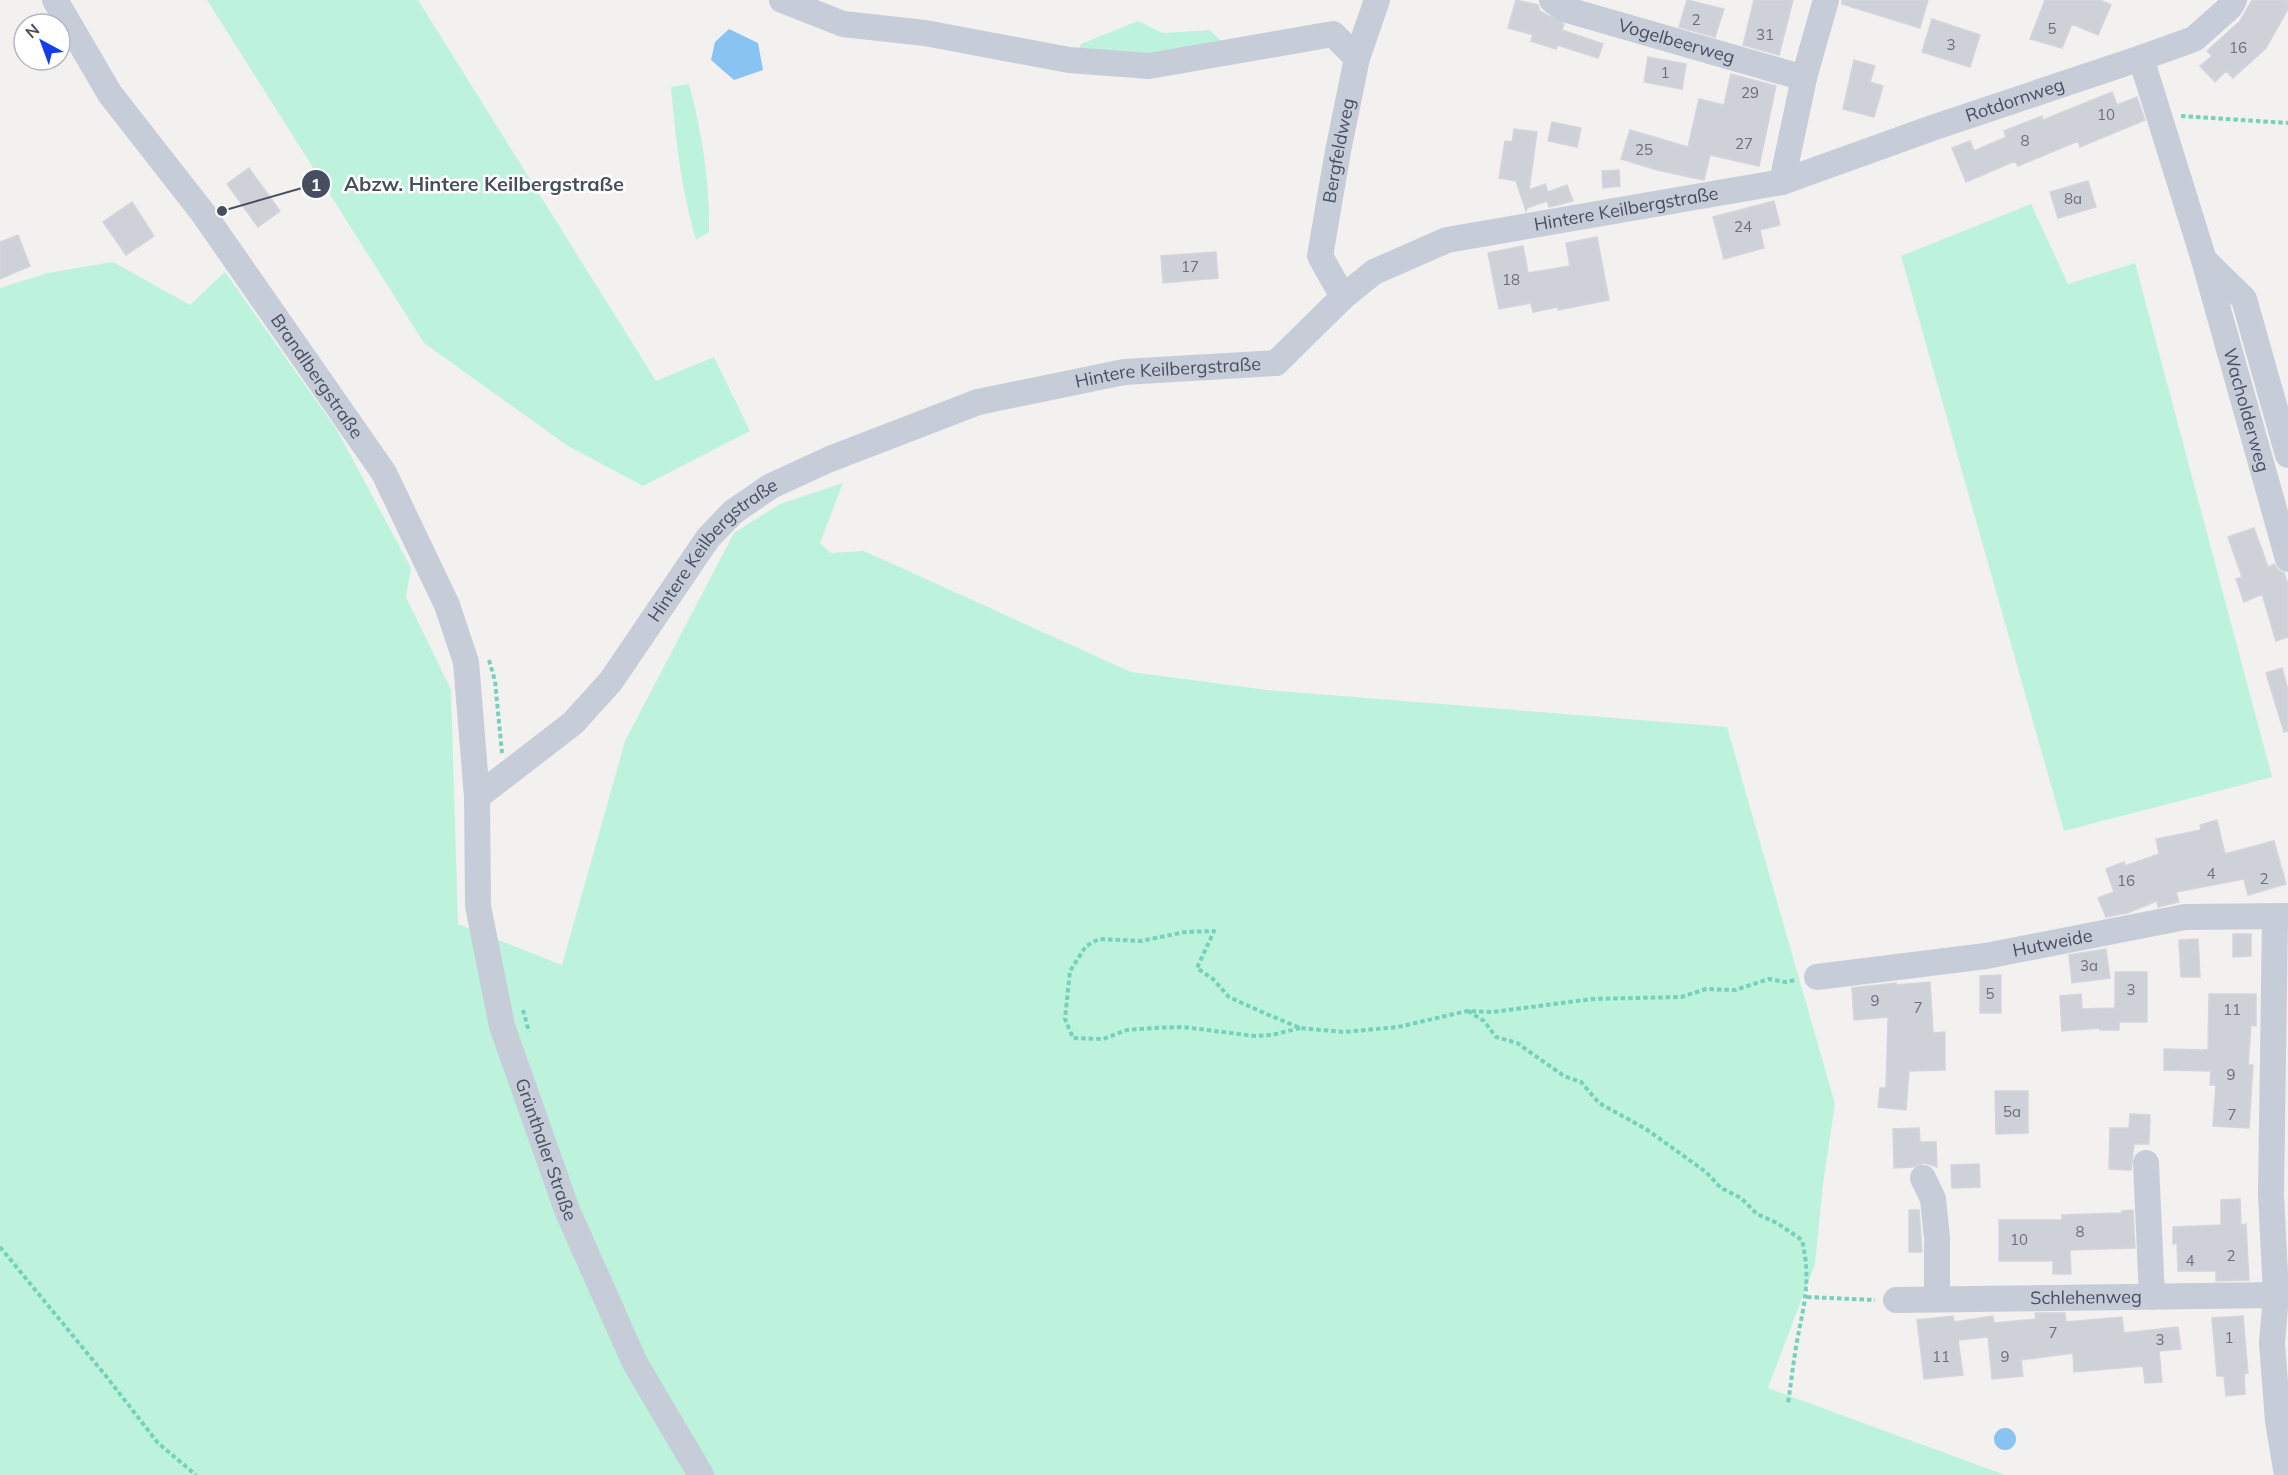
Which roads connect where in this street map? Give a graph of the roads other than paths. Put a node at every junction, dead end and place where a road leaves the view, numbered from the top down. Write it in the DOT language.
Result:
graph roads {
  1 [pos="55,0"];
  2 [pos="782,0"];
  3 [pos="1377,0"];
  4 [pos="1552,0"];
  5 [pos="1826,0"];
  6 [pos="2234,0"];
  7 [pos="1357,58"];
  8 [pos="2141,58"];
  9 [pos="1804,78"];
  10 [pos="1782,182"];
  11 [pos="2204,260"];
  12 [pos="1343,297"];
  13 [pos="2288,455"];
  14 [pos="2288,559"];
  15 [pos="477,797"];
  16 [pos="2281,917"];
  17 [pos="1817,977"];
  18 [pos="2146,1163"];
  19 [pos="1923,1178"];
  20 [pos="2276,1295"];
  21 [pos="2152,1297"];
  22 [pos="1937,1299"];
  23 [pos="1896,1300"];
  24 [pos="701,1475"];
  25 [pos="2287,1475"];
  1 -- 15 [label="street, Brandlbergstraße"];
  2 -- 7 [label="street"];
  3 -- 7 [label="street, Bergfeldweg"];
  4 -- 9 [label="street, Vogelbeerweg"];
  5 -- 9 [label="street"];
  6 -- 8 [label="street, Rotdornweg"];
  7 -- 12 [label="street, Bergfeldweg"];
  8 -- 10 [label="street, Rotdornweg"];
  8 -- 11 [label="street, Wacholderweg"];
  9 -- 10 [label="street"];
  10 -- 12 [label="street, Hintere Keilbergstraße"];
  11 -- 13 [label="street, Wacholderweg"];
  11 -- 14 [label="street, Wacholderweg"];
  12 -- 15 [label="street, Hintere Keilbergstraße"];
  15 -- 24 [label="street, Grünthaler Straße"];
  16 -- 17 [label="street, Hutweide"];
  16 -- 20 [label="street"];
  18 -- 21 [label="street"];
  19 -- 22 [label="street"];
  20 -- 21 [label="street, Schlehenweg"];
  20 -- 25 [label="street"];
  21 -- 22 [label="street, Schlehenweg"];
  22 -- 23 [label="street, Schlehenweg"];
}
